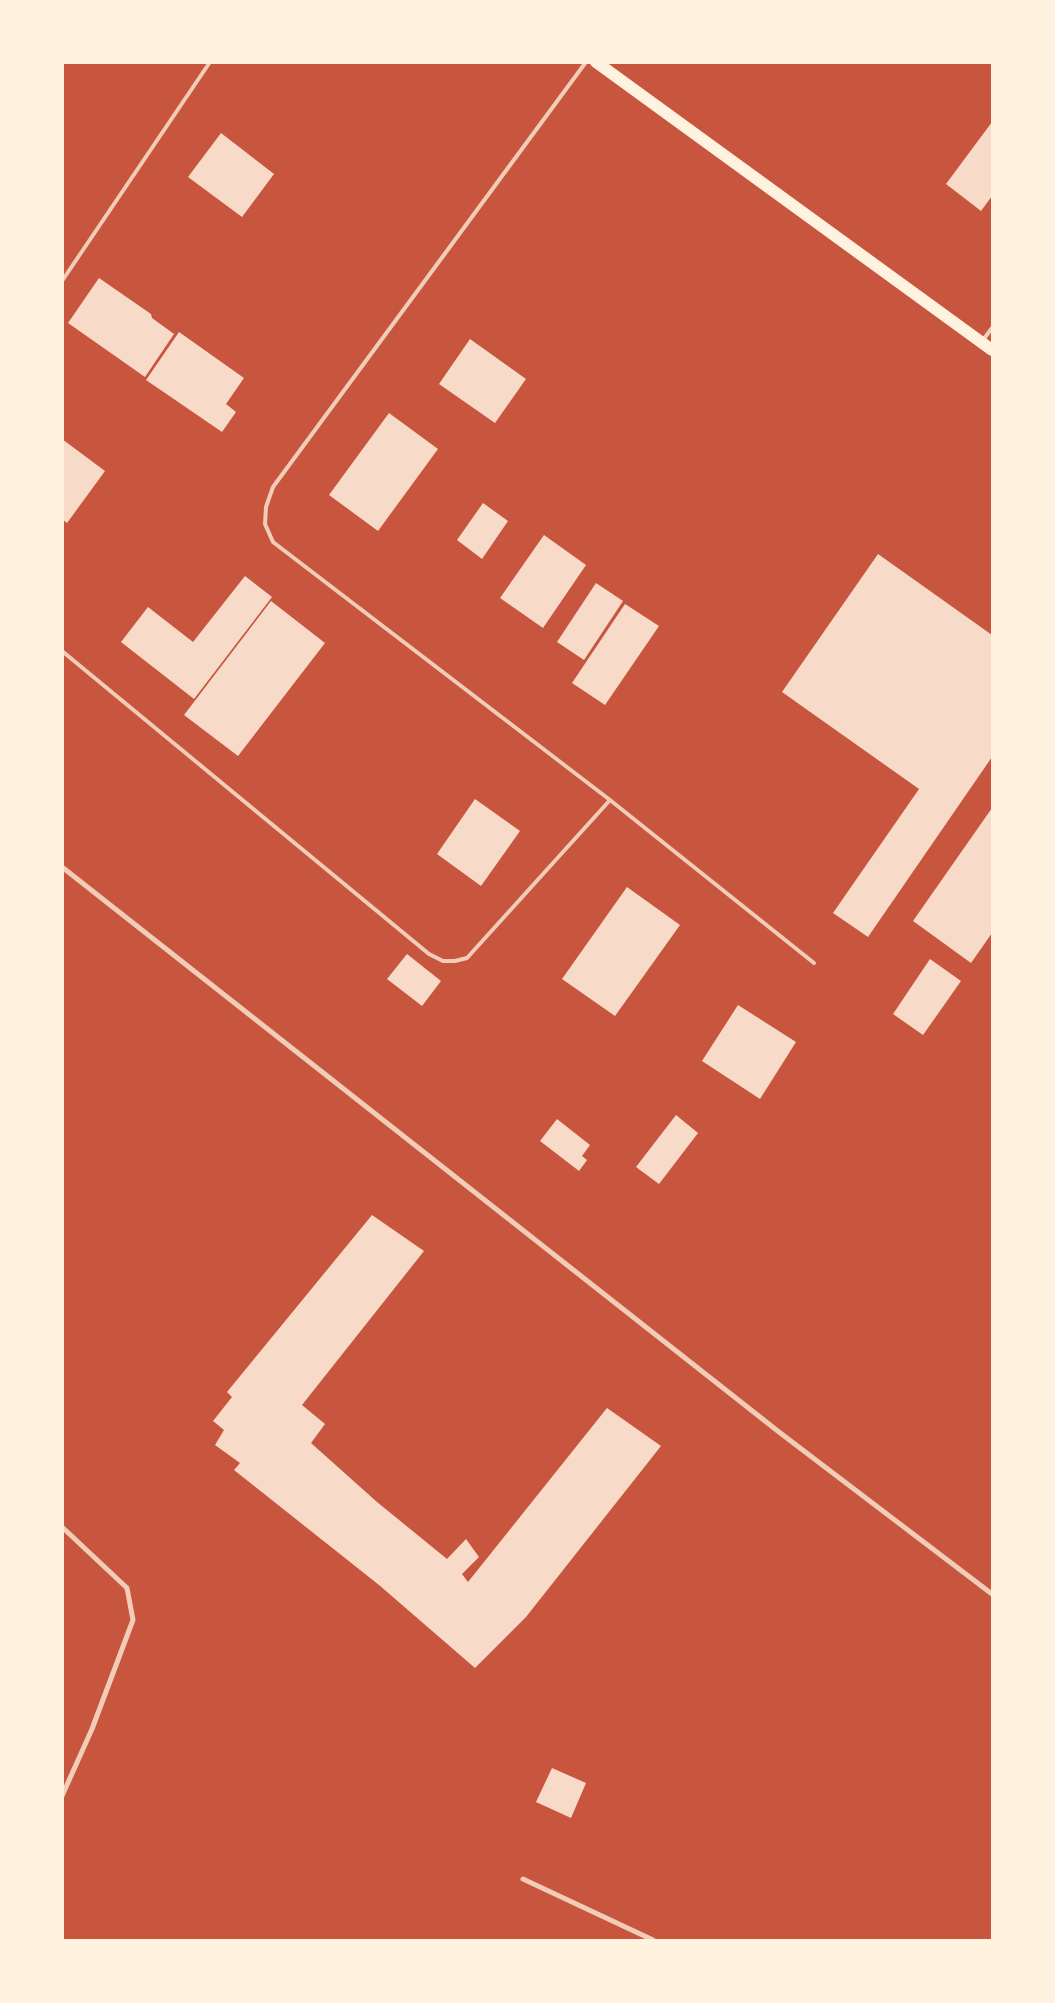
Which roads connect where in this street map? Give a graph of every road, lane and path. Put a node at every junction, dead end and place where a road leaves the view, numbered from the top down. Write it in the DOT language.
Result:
graph roads {
  1 [pos="210,62"];
  2 [pos="586,62"];
  3 [pos="596,62"];
  4 [pos="62,281"];
  5 [pos="992,328"];
  6 [pos="987,346"];
  7 [pos="62,652"];
  8 [pos="610,800"];
  9 [pos="62,867"];
  10 [pos="814,962"];
  11 [pos="62,1526"];
  12 [pos="992,1594"];
  13 [pos="62,1796"];
  14 [pos="523,1879"];
  15 [pos="653,1940"];
  1 -- 4 [label="lane"];
  2 -- 8 [label="lane"];
  3 -- 6 [label="main road"];
  5 -- 6 [label="lane"];
  7 -- 8 [label="lane"];
  8 -- 10 [label="lane"];
  9 -- 12 [label="street"];
  11 -- 13 [label="street"];
  14 -- 15 [label="street"];
}
